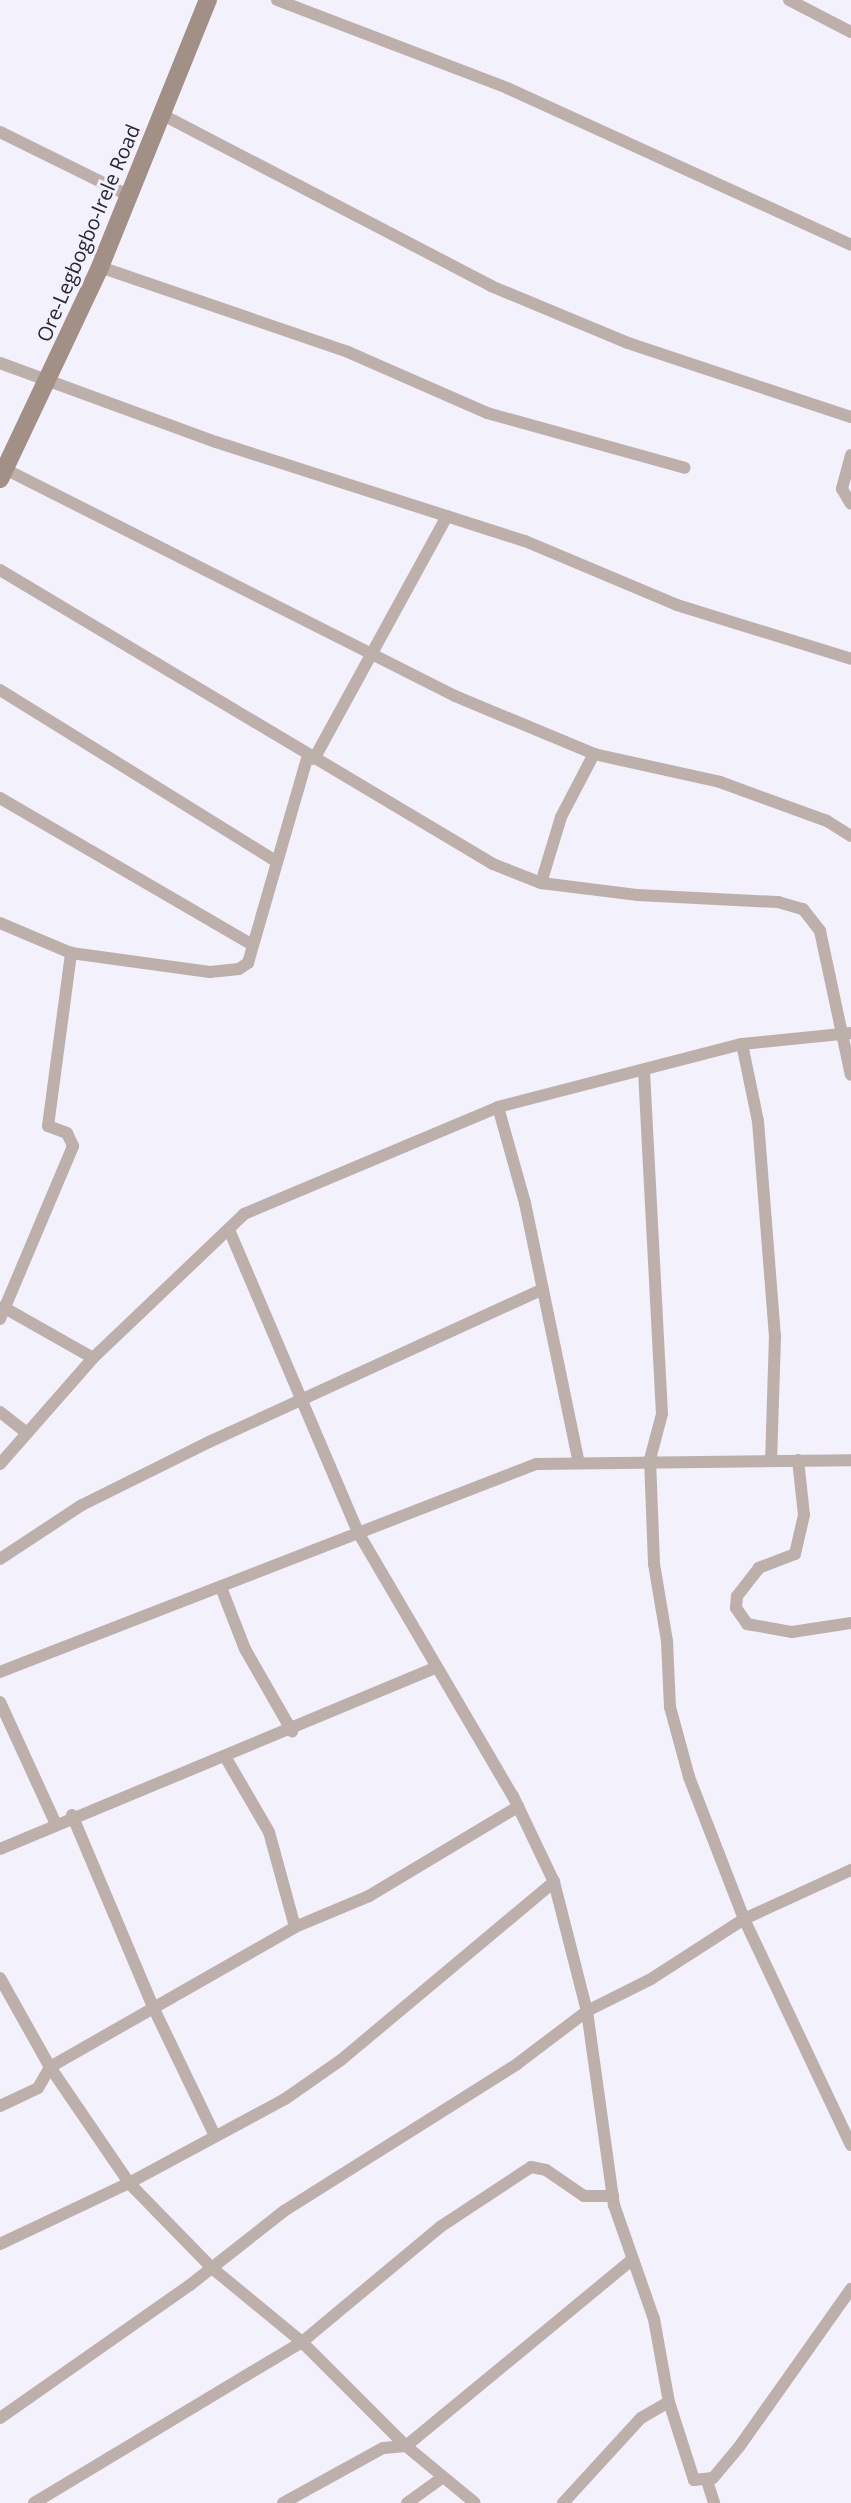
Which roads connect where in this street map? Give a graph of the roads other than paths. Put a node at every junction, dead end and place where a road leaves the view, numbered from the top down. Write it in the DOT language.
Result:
graph roads {
  1 [pos="208,0"];
  2 [pos="277,0"];
  3 [pos="789,0"];
  4 [pos="851,32"];
  5 [pos="163,115"];
  6 [pos="0,132"];
  7 [pos="130,196"];
  8 [pos="851,245"];
  9 [pos="100,267"];
  10 [pos="0,363"];
  11 [pos="49,379"];
  12 [pos="851,417"];
  13 [pos="851,455"];
  14 [pos="685,468"];
  15 [pos="2,474"];
  16 [pos="851,504"];
  17 [pos="447,516"];
  18 [pos="0,570"];
  19 [pos="374,656"];
  20 [pos="851,659"];
  21 [pos="0,690"];
  22 [pos="594,754"];
  23 [pos="311,757"];
  24 [pos="0,798"];
  25 [pos="851,836"];
  26 [pos="277,862"];
  27 [pos="541,883"];
  28 [pos="0,923"];
  29 [pos="251,944"];
  30 [pos="71,953"];
  31 [pos="846,1034"];
  32 [pos="742,1044"];
  33 [pos="644,1071"];
  34 [pos="851,1075"];
  35 [pos="498,1107"];
  36 [pos="230,1232"];
  37 [pos="543,1289"];
  38 [pos="2,1311"];
  39 [pos="93,1358"];
  40 [pos="302,1396"];
  41 [pos="0,1412"];
  42 [pos="26,1432"];
  43 [pos="650,1459"];
  44 [pos="578,1460"];
  45 [pos="771,1460"];
  46 [pos="798,1460"];
  47 [pos="851,1460"];
  48 [pos="0,1464"];
  49 [pos="359,1534"];
  50 [pos="0,1559"];
  51 [pos="222,1590"];
  52 [pos="851,1623"];
  53 [pos="434,1668"];
  54 [pos="0,1672"];
  55 [pos="0,1702"];
  56 [pos="292,1731"];
  57 [pos="226,1758"];
  58 [pos="518,1807"];
  59 [pos="72,1815"];
  60 [pos="55,1822"];
  61 [pos="0,1849"];
  62 [pos="851,1870"];
  63 [pos="554,1882"];
  64 [pos="744,1919"];
  65 [pos="295,1927"];
  66 [pos="0,1978"];
  67 [pos="153,2007"];
  68 [pos="587,2011"];
  69 [pos="50,2067"];
  70 [pos="0,2106"];
  71 [pos="215,2136"];
  72 [pos="851,2145"];
  73 [pos="129,2183"];
  74 [pos="613,2196"];
  75 [pos="0,2244"];
  76 [pos="632,2260"];
  77 [pos="212,2268"];
  78 [pos="851,2289"];
  79 [pos="302,2342"];
  80 [pos="669,2402"];
  81 [pos="0,2418"];
  82 [pos="406,2446"];
  83 [pos="443,2477"];
  84 [pos="707,2481"];
  85 [pos="34,2503"];
  86 [pos="283,2503"];
  87 [pos="407,2503"];
  88 [pos="475,2503"];
  89 [pos="563,2503"];
  90 [pos="714,2503"];
  1 -- 5 [label="main road, Ore-Legbogbo-Irele Road"];
  2 -- 8 [label="street"];
  3 -- 4 [label="street"];
  5 -- 7 [label="main road, Ore-Legbogbo-Irele Road"];
  5 -- 12 [label="street"];
  6 -- 7 [label="street"];
  7 -- 9 [label="main road, Ore-Legbogbo-Irele Road"];
  9 -- 11 [label="main road, Ore-Legbogbo-Irele Road"];
  9 -- 14 [label="street"];
  10 -- 11 [label="street"];
  11 -- 15 [label="main road, Ore-Legbogbo-Irele Road"];
  11 -- 17 [label="street"];
  13 -- 16 [label="street"];
  15 -- 19 [label="street"];
  17 -- 19 [label="street"];
  17 -- 20 [label="street"];
  18 -- 23 [label="street"];
  19 -- 22 [label="street"];
  19 -- 23 [label="street"];
  21 -- 26 [label="street"];
  22 -- 25 [label="street"];
  22 -- 27 [label="street"];
  23 -- 26 [label="street"];
  23 -- 27 [label="street"];
  24 -- 29 [label="street"];
  26 -- 29 [label="street"];
  27 -- 31 [label="street"];
  28 -- 30 [label="street"];
  29 -- 30 [label="street"];
  30 -- 38 [label="street"];
  31 -- 32 [label="street"];
  31 -- 34 [label="street"];
  32 -- 33 [label="street"];
  32 -- 45 [label="street"];
  33 -- 35 [label="street"];
  33 -- 43 [label="street"];
  35 -- 36 [label="street"];
  35 -- 37 [label="street"];
  36 -- 39 [label="street"];
  36 -- 40 [label="street"];
  37 -- 40 [label="street"];
  37 -- 44 [label="street"];
  38 -- 39 [label="street"];
  39 -- 42 [label="street"];
  40 -- 49 [label="street"];
  40 -- 50 [label="street"];
  41 -- 42 [label="street"];
  42 -- 48 [label="street"];
  43 -- 44 [label="street"];
  43 -- 45 [label="street"];
  43 -- 64 [label="street"];
  44 -- 49 [label="street"];
  45 -- 46 [label="street"];
  46 -- 47 [label="street"];
  46 -- 52 [label="street"];
  49 -- 51 [label="street"];
  49 -- 53 [label="street"];
  51 -- 54 [label="street"];
  51 -- 56 [label="street"];
  53 -- 56 [label="street"];
  53 -- 58 [label="street"];
  55 -- 60 [label="street"];
  56 -- 57 [label="street"];
  57 -- 59 [label="street"];
  57 -- 65 [label="street"];
  58 -- 63 [label="street"];
  58 -- 65 [label="street"];
  59 -- 60 [label="street"];
  59 -- 67 [label="street"];
  60 -- 61 [label="street"];
  62 -- 64 [label="street"];
  63 -- 68 [label="street"];
  63 -- 71 [label="street"];
  64 -- 68 [label="street"];
  64 -- 72 [label="street"];
  65 -- 67 [label="street"];
  66 -- 69 [label="street"];
  67 -- 69 [label="street"];
  67 -- 71 [label="street"];
  68 -- 74 [label="street"];
  68 -- 77 [label="street"];
  69 -- 70 [label="street"];
  69 -- 73 [label="street"];
  71 -- 73 [label="street"];
  73 -- 75 [label="street"];
  73 -- 77 [label="street"];
  74 -- 76 [label="street"];
  74 -- 79 [label="street"];
  76 -- 80 [label="street"];
  76 -- 82 [label="street"];
  77 -- 79 [label="street"];
  77 -- 81 [label="street"];
  78 -- 84 [label="street"];
  79 -- 82 [label="street"];
  79 -- 85 [label="street"];
  80 -- 84 [label="street"];
  80 -- 89 [label="street"];
  82 -- 83 [label="street"];
  82 -- 86 [label="street"];
  83 -- 87 [label="street"];
  83 -- 88 [label="street"];
  84 -- 90 [label="street"];
}
